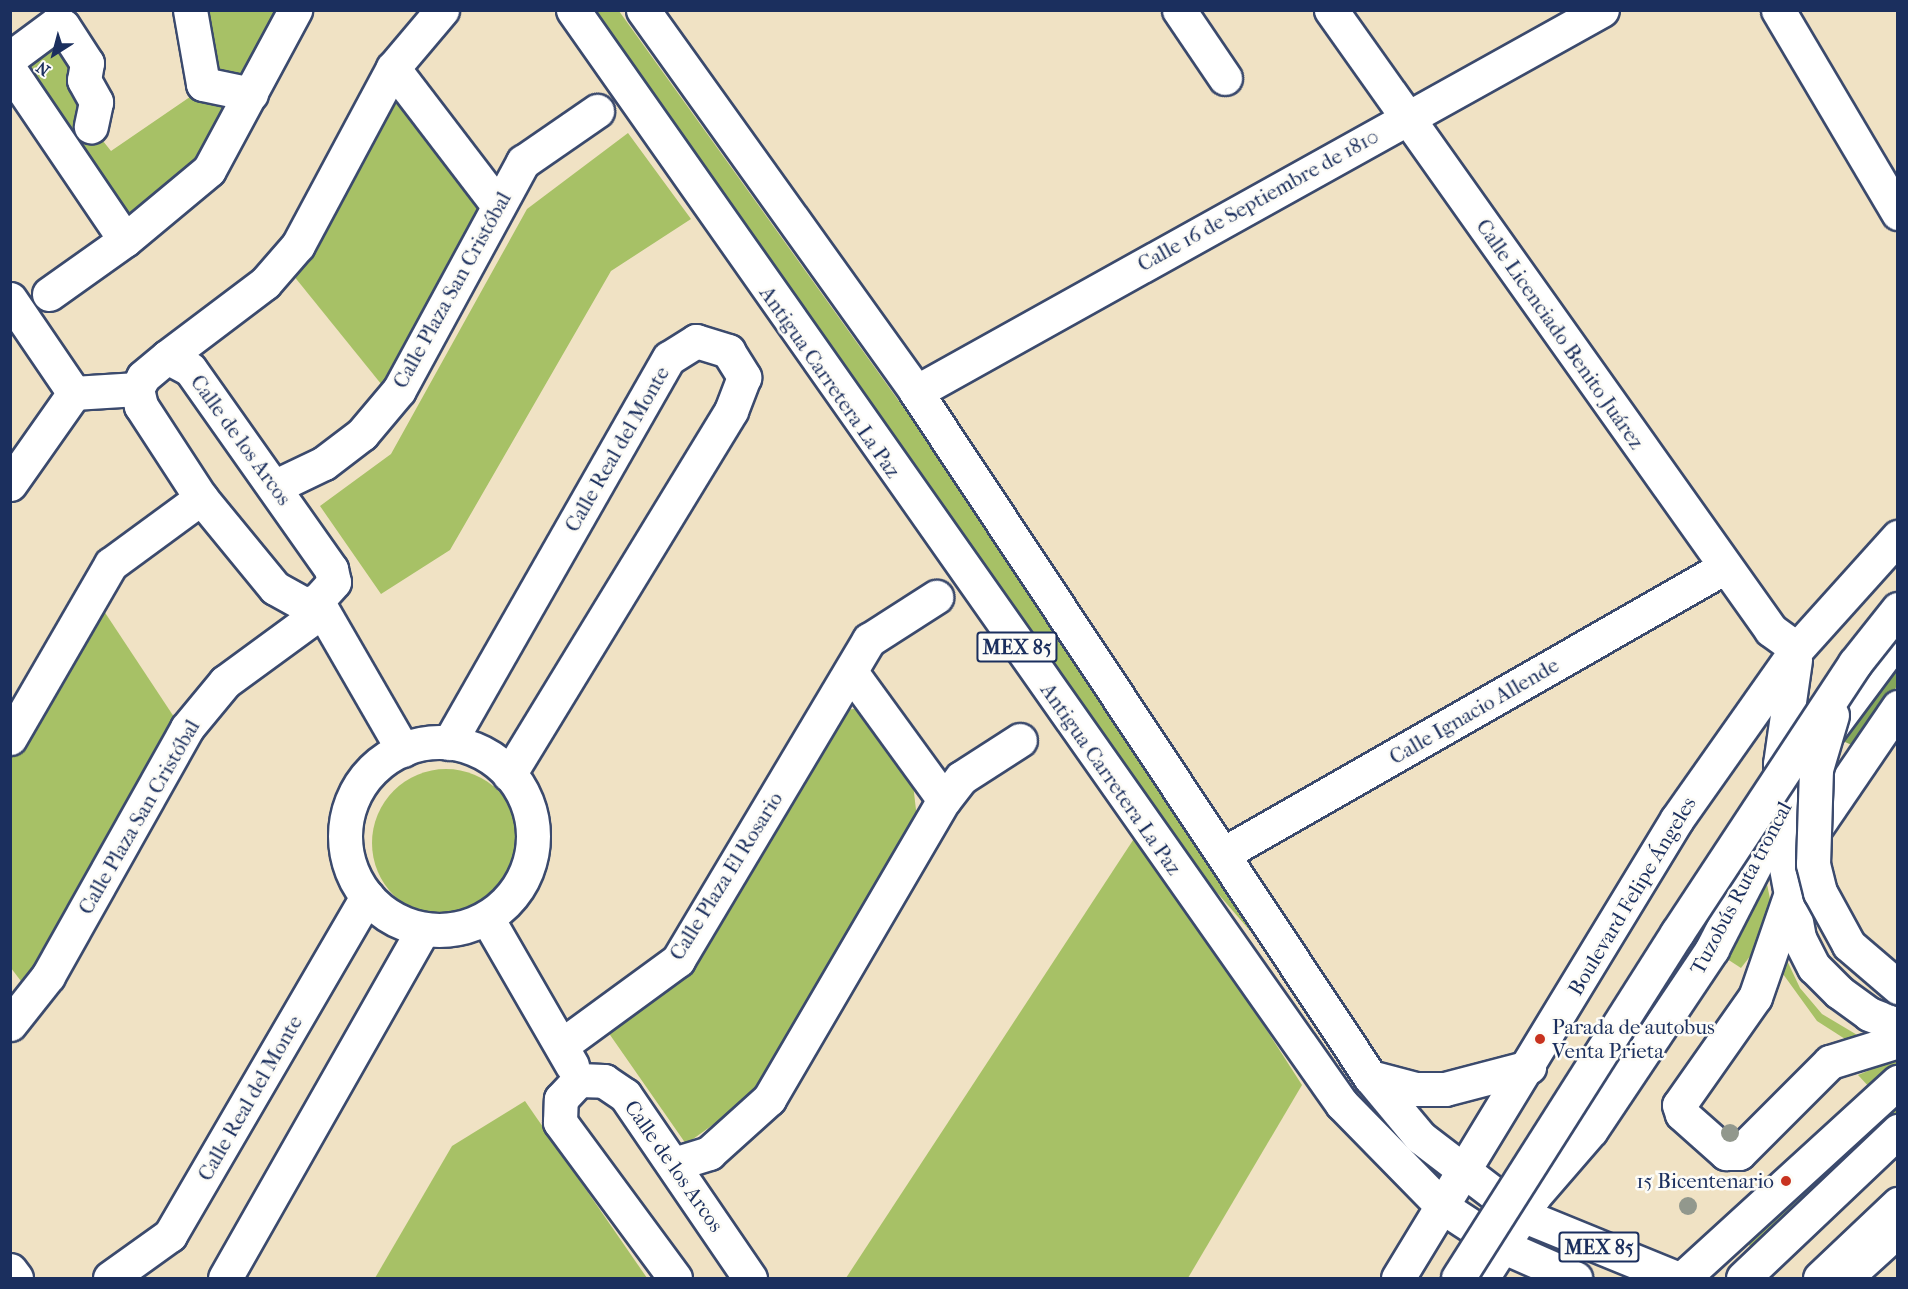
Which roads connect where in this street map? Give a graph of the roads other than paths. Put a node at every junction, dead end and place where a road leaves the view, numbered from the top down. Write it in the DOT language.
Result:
graph roads {
  1 [pos="190,10"];
  2 [pos="295,10"];
  3 [pos="442,10"];
  4 [pos="573,10"];
  5 [pos="643,10"];
  6 [pos="1179,10"];
  7 [pos="1331,10"];
  8 [pos="1602,10"];
  9 [pos="1778,10"];
  10 [pos="393,68"];
  11 [pos="13,77"];
  12 [pos="1225,78"];
  13 [pos="251,94"];
  14 [pos="597,111"];
  15 [pos="1406,117"];
  16 [pos="91,126"];
  17 [pos="497,204"];
  18 [pos="1898,213"];
  19 [pos="125,240"];
  20 [pos="49,294"];
  21 [pos="10,299"];
  22 [pos="167,357"];
  23 [pos="137,389"];
  24 [pos="916,392"];
  25 [pos="74,393"];
  26 [pos="10,484"];
  27 [pos="276,486"];
  28 [pos="201,498"];
  29 [pos="1898,537"];
  30 [pos="1725,567"];
  31 [pos="936,597"];
  32 [pos="320,606"];
  33 [pos="1898,609"];
  34 [pos="1898,638"];
  35 [pos="1797,649"];
  36 [pos="851,672"];
  37 [pos="1840,685"];
  38 [pos="1898,707"];
  39 [pos="10,738"];
  40 [pos="1020,740"];
  41 [pos="449,743"];
  42 [pos="403,750"];
  43 [pos="509,774"];
  44 [pos="944,800"];
  45 [pos="1780,808"];
  46 [pos="1223,854"];
  47 [pos="1787,887"];
  48 [pos="367,896"];
  49 [pos="487,918"];
  50 [pos="423,929"];
  51 [pos="1898,987"];
  52 [pos="10,1024"];
  53 [pos="1898,1025"];
  54 [pos="1898,1041"];
  55 [pos="562,1045"];
  56 [pos="1529,1066"];
  57 [pos="1370,1077"];
  58 [pos="579,1080"];
  59 [pos="1898,1082"];
  60 [pos="1898,1131"];
  61 [pos="677,1163"];
  62 [pos="1464,1174"];
  63 [pos="1898,1204"];
  64 [pos="1528,1205"];
  65 [pos="1444,1208"];
  66 [pos="1898,1230"];
  67 [pos="1502,1246"];
  68 [pos="10,1270"];
  69 [pos="16,1278"];
  70 [pos="110,1278"];
  71 [pos="225,1278"];
  72 [pos="675,1278"];
  73 [pos="750,1278"];
  74 [pos="1398,1278"];
  75 [pos="1458,1278"];
  76 [pos="1482,1278"];
  77 [pos="1575,1278"];
  78 [pos="1676,1278"];
  79 [pos="1683,1278"];
  80 [pos="1743,1278"];
  81 [pos="1820,1278"];
  82 [pos="1845,1278"];
  1 -- 13 [label="main road"];
  2 -- 13 [label="main road"];
  3 -- 10 [label="main road"];
  4 -- 65 [label="main road, Antigua Carretera La Paz / MEX 85"];
  5 -- 24 [label="main road, MEX 85"];
  6 -- 12 [label="main road"];
  7 -- 15 [label="main road, Calle Licenciado Benito Juárez"];
  8 -- 15 [label="main road, Calle 16 de Septiembre de 1810"];
  9 -- 18 [label="main road"];
  10 -- 17 [label="main road"];
  10 -- 22 [label="main road"];
  11 -- 16 [label="main road"];
  11 -- 19 [label="main road"];
  13 -- 19 [label="main road"];
  14 -- 17 [label="main road, Calle Plaza San Cristóbal"];
  15 -- 24 [label="main road, Calle 16 de Septiembre de 1810"];
  15 -- 30 [label="main road, Calle Licenciado Benito Juárez"];
  17 -- 27 [label="main road, Calle Plaza San Cristóbal"];
  19 -- 20 [label="main road"];
  21 -- 25 [label="main road"];
  22 -- 23 [label="main road"];
  22 -- 27 [label="main road, Calle de los Arcos"];
  23 -- 25 [label="main road"];
  23 -- 28 [label="main road"];
  24 -- 46 [label="main road, MEX 85"];
  25 -- 26 [label="main road"];
  27 -- 32 [label="main road, Calle de los Arcos"];
  28 -- 32 [label="main road"];
  28 -- 39 [label="main road"];
  29 -- 35 [label="main road, Boulevard Felipe Ángeles"];
  30 -- 35 [label="main road, Calle Licenciado Benito Juárez"];
  30 -- 46 [label="main road, Calle Ignacio Allende"];
  31 -- 36 [label="main road, Calle Plaza El Rosario"];
  32 -- 42 [label="main road"];
  32 -- 52 [label="main road, Calle Plaza San Cristóbal"];
  33 -- 37 [label="main road, bridge"];
  34 -- 45 [label="main road, Tuzobús Ruta troncal"];
  35 -- 45 [label="main road"];
  35 -- 56 [label="main road, Boulevard Felipe Ángeles"];
  36 -- 44 [label="main road"];
  36 -- 55 [label="main road, Calle Plaza El Rosario"];
  37 -- 51 [label="main road, bridge"];
  37 -- 75 [label="main road, bridge"];
  38 -- 47 [label="main road"];
  40 -- 44 [label="main road"];
  41 -- 42 [label="main road"];
  41 -- 43 [label="main road"];
  41 -- 43 [label="main road, Calle Real del Monte"];
  42 -- 48 [label="main road"];
  43 -- 49 [label="main road"];
  44 -- 61 [label="main road"];
  45 -- 47 [label="main road"];
  45 -- 64 [label="main road, Tuzobús Ruta troncal"];
  46 -- 57 [label="main road, MEX 85"];
  47 -- 53 [label="main road"];
  47 -- 54 [label="main road"];
  48 -- 50 [label="main road"];
  48 -- 70 [label="main road, Calle Real del Monte"];
  49 -- 50 [label="main road"];
  49 -- 55 [label="main road"];
  50 -- 71 [label="main road"];
  55 -- 58 [label="main road"];
  56 -- 57 [label="main road"];
  56 -- 62 [label="main road, Boulevard Felipe Ángeles"];
  57 -- 62 [label="main road, MEX 85"];
  58 -- 61 [label="main road, Calle de los Arcos"];
  58 -- 72 [label="main road"];
  59 -- 79 [label="main road"];
  60 -- 80 [label="main road"];
  61 -- 73 [label="main road, Calle de los Arcos"];
  62 -- 64 [label="main road, MEX 85"];
  62 -- 65 [label="main road, Boulevard Felipe Ángeles"];
  63 -- 81 [label="main road"];
  64 -- 67 [label="main road, Tuzobús Ruta troncal"];
  64 -- 78 [label="main road, MEX 85"];
  65 -- 67 [label="main road, Antigua Carretera La Paz / MEX 85"];
  65 -- 74 [label="main road, Boulevard Felipe Ángeles"];
  66 -- 82 [label="main road"];
  67 -- 76 [label="main road, Tuzobús Ruta troncal"];
  67 -- 77 [label="main road, MEX 85"];
  68 -- 69 [label="main road"];
}
